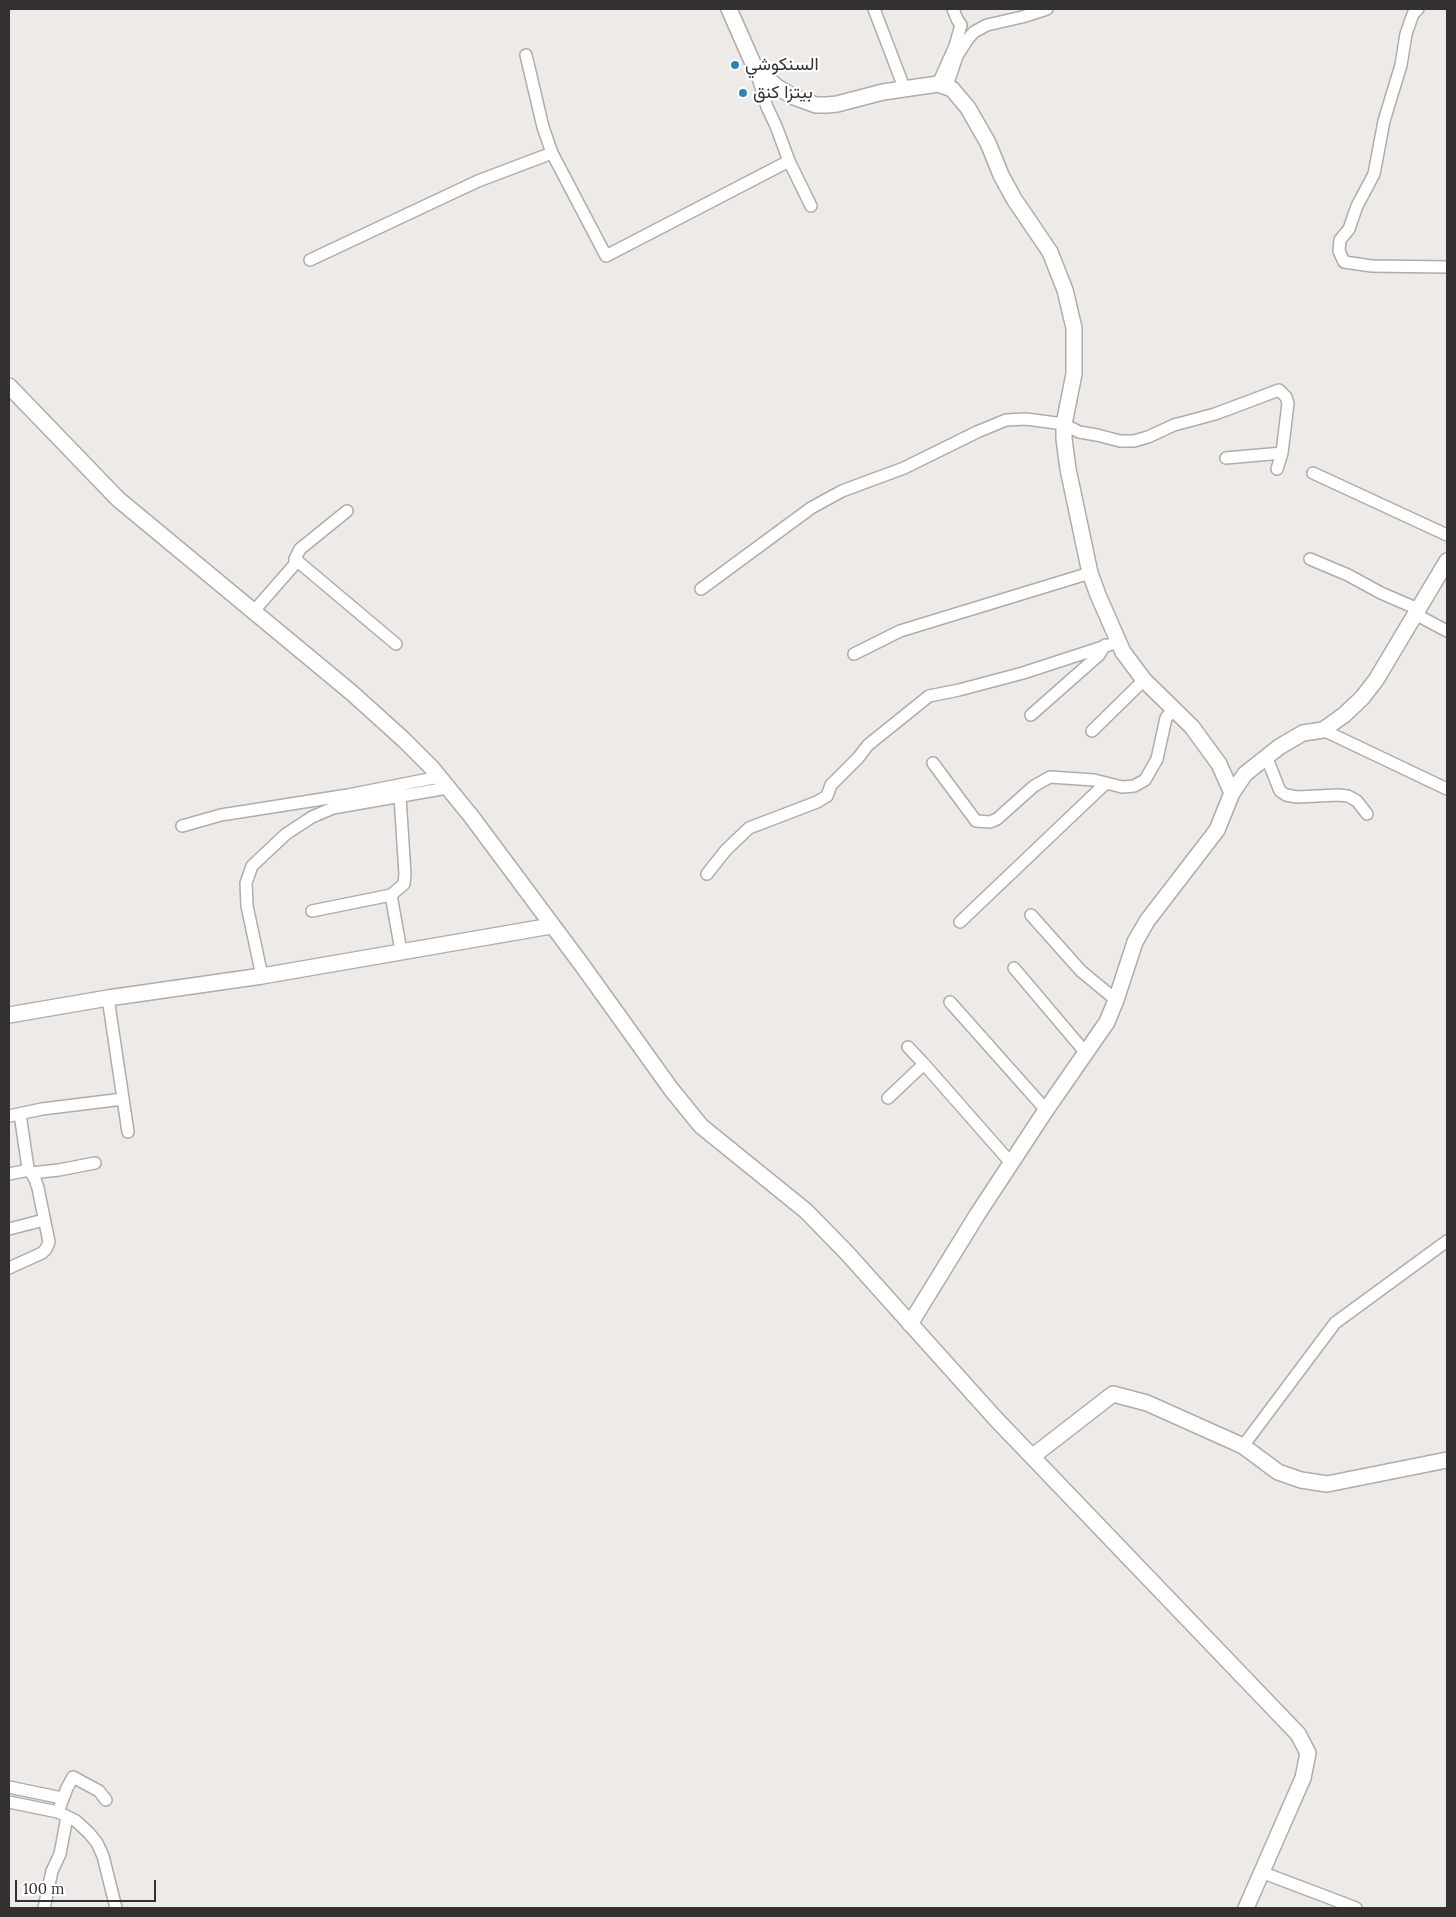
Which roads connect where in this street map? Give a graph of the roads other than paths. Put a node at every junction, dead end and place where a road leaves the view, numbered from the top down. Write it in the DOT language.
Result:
graph roads {
  1 [pos="729,9"];
  2 [pos="874,9"];
  3 [pos="953,9"];
  4 [pos="1047,9"];
  5 [pos="1418,9"];
  6 [pos="526,55"];
  7 [pos="755,68"];
  8 [pos="942,85"];
  9 [pos="905,90"];
  10 [pos="552,153"];
  11 [pos="789,161"];
  12 [pos="811,206"];
  13 [pos="310,260"];
  14 [pos="1447,267"];
  15 [pos="9,386"];
  16 [pos="1064,424"];
  17 [pos="1282,453"];
  18 [pos="1226,458"];
  19 [pos="1277,469"];
  20 [pos="1313,473"];
  21 [pos="347,511"];
  22 [pos="1447,535"];
  23 [pos="295,559"];
  24 [pos="1310,559"];
  25 [pos="1447,561"];
  26 [pos="1090,573"];
  27 [pos="701,589"];
  28 [pos="253,612"];
  29 [pos="1417,612"];
  30 [pos="1447,631"];
  31 [pos="396,644"];
  32 [pos="1111,644"];
  33 [pos="854,654"];
  34 [pos="1144,680"];
  35 [pos="1174,708"];
  36 [pos="1031,715"];
  37 [pos="1323,730"];
  38 [pos="1092,731"];
  39 [pos="1266,756"];
  40 [pos="934,763"];
  41 [pos="443,782"];
  42 [pos="1106,783"];
  43 [pos="403,784"];
  44 [pos="1447,789"];
  45 [pos="1232,793"];
  46 [pos="400,797"];
  47 [pos="1367,814"];
  48 [pos="182,826"];
  49 [pos="707,874"];
  50 [pos="391,895"];
  51 [pos="312,911"];
  52 [pos="1031,914"];
  53 [pos="960,922"];
  54 [pos="551,926"];
  55 [pos="401,951"];
  56 [pos="1014,968"];
  57 [pos="262,976"];
  58 [pos="108,998"];
  59 [pos="1116,1000"];
  60 [pos="950,1002"];
  61 [pos="9,1015"];
  62 [pos="908,1047"];
  63 [pos="1085,1052"];
  64 [pos="924,1064"];
  65 [pos="888,1098"];
  66 [pos="123,1099"];
  67 [pos="1046,1110"];
  68 [pos="14,1115"];
  69 [pos="128,1132"];
  70 [pos="94,1163"];
  71 [pos="1011,1163"];
  72 [pos="30,1172"];
  73 [pos="9,1174"];
  74 [pos="44,1220"];
  75 [pos="9,1229"];
  76 [pos="1447,1240"];
  77 [pos="9,1268"];
  78 [pos="910,1324"];
  79 [pos="1243,1446"];
  80 [pos="1033,1456"];
  81 [pos="1447,1460"];
  82 [pos="9,1787"];
  83 [pos="62,1798"];
  84 [pos="106,1800"];
  85 [pos="9,1802"];
  86 [pos="62,1815"];
  87 [pos="1261,1872"];
  88 [pos="44,1908"];
  89 [pos="116,1908"];
  90 [pos="1246,1908"];
  91 [pos="1356,1908"];
  1 -- 7 [label="street"];
  2 -- 9 [label="street"];
  3 -- 8 [label="street"];
  4 -- 8 [label="street"];
  5 -- 14 [label="street"];
  6 -- 10 [label="street"];
  7 -- 9 [label="street"];
  7 -- 11 [label="street"];
  8 -- 9 [label="street"];
  8 -- 16 [label="street"];
  10 -- 11 [label="street"];
  10 -- 13 [label="street"];
  11 -- 12 [label="street"];
  15 -- 28 [label="street"];
  16 -- 17 [label="street"];
  16 -- 26 [label="street"];
  16 -- 27 [label="street"];
  17 -- 18 [label="street"];
  17 -- 19 [label="street"];
  20 -- 22 [label="street"];
  21 -- 23 [label="street"];
  23 -- 28 [label="street"];
  23 -- 31 [label="street"];
  24 -- 29 [label="street"];
  25 -- 29 [label="street"];
  26 -- 32 [label="street"];
  26 -- 33 [label="street"];
  28 -- 41 [label="street"];
  29 -- 30 [label="street"];
  29 -- 37 [label="street"];
  32 -- 34 [label="street"];
  32 -- 36 [label="street"];
  32 -- 49 [label="street"];
  34 -- 35 [label="street"];
  34 -- 38 [label="street"];
  35 -- 42 [label="street"];
  35 -- 45 [label="street"];
  37 -- 39 [label="street"];
  37 -- 44 [label="street"];
  39 -- 45 [label="street"];
  39 -- 47 [label="street"];
  40 -- 42 [label="street"];
  41 -- 43 [label="street"];
  41 -- 46 [label="street"];
  41 -- 54 [label="street"];
  42 -- 53 [label="street"];
  43 -- 46 [label="street"];
  43 -- 48 [label="street"];
  45 -- 59 [label="street"];
  46 -- 50 [label="street"];
  46 -- 57 [label="street"];
  50 -- 51 [label="street"];
  50 -- 55 [label="street"];
  52 -- 59 [label="street"];
  54 -- 55 [label="street"];
  54 -- 78 [label="street"];
  55 -- 57 [label="street"];
  56 -- 63 [label="street"];
  57 -- 58 [label="street"];
  58 -- 61 [label="street"];
  58 -- 66 [label="street"];
  59 -- 63 [label="street"];
  60 -- 67 [label="street"];
  62 -- 64 [label="street"];
  63 -- 67 [label="street"];
  64 -- 65 [label="street"];
  64 -- 71 [label="street"];
  66 -- 68 [label="street"];
  66 -- 69 [label="street"];
  67 -- 71 [label="street"];
  68 -- 72 [label="street"];
  70 -- 72 [label="street"];
  71 -- 78 [label="street"];
  72 -- 73 [label="street"];
  72 -- 74 [label="street"];
  74 -- 75 [label="street"];
  74 -- 77 [label="street"];
  76 -- 79 [label="street"];
  78 -- 80 [label="street"];
  79 -- 80 [label="street"];
  79 -- 81 [label="street"];
  80 -- 87 [label="street"];
  82 -- 83 [label="street"];
  83 -- 84 [label="street"];
  83 -- 86 [label="street"];
  85 -- 86 [label="street"];
  86 -- 88 [label="street"];
  86 -- 89 [label="street"];
  87 -- 90 [label="street"];
  87 -- 91 [label="street"];
}
